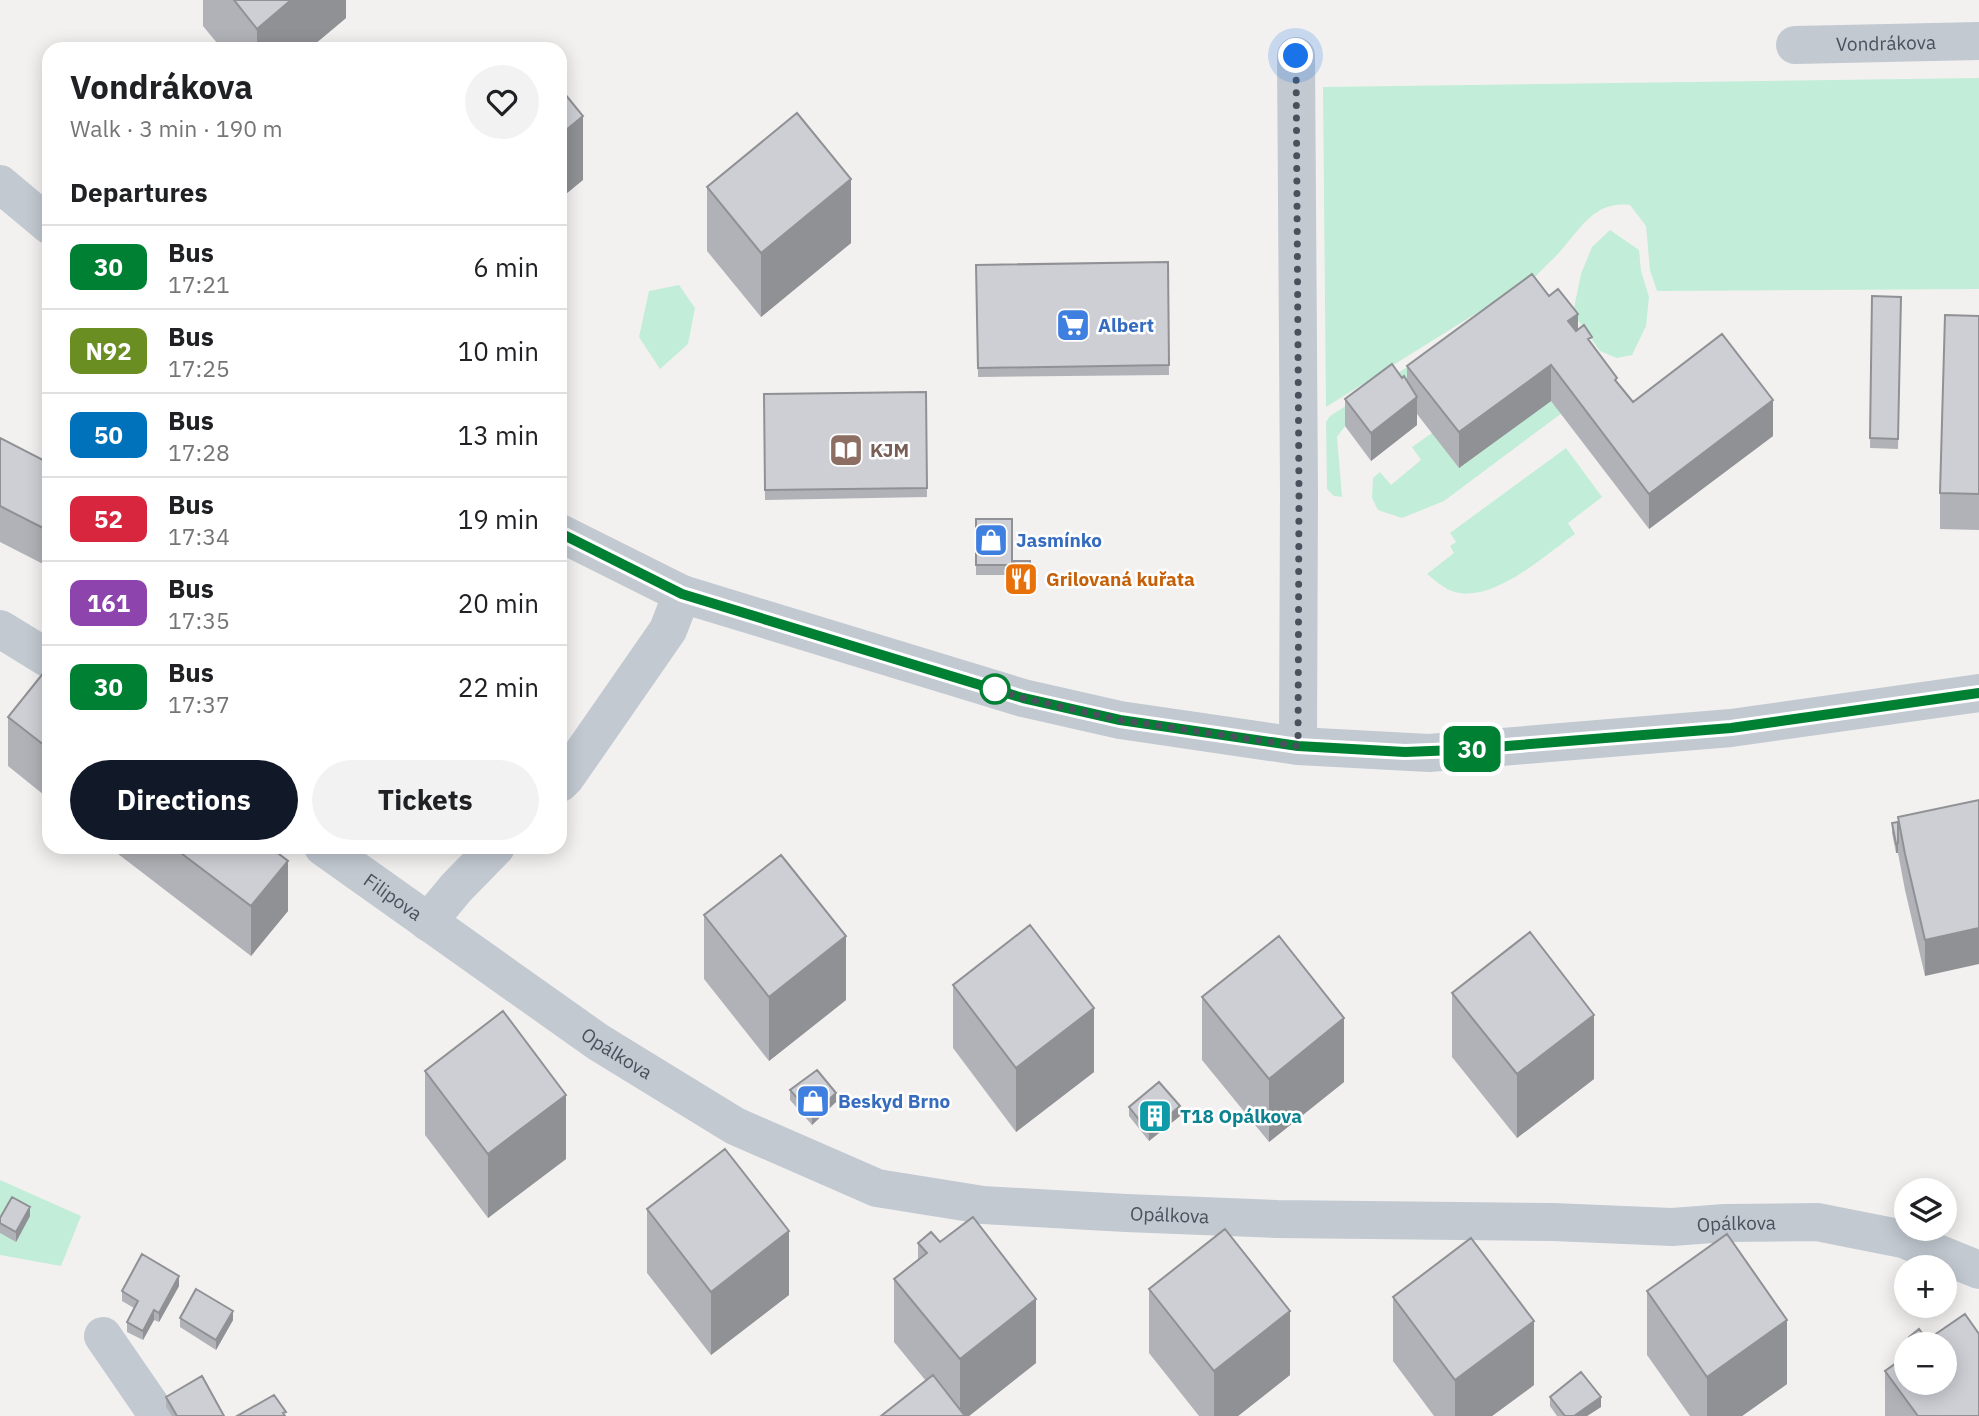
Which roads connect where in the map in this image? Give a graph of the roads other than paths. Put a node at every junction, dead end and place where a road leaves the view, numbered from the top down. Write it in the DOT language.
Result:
graph roads {
  1 [pos="1979,41"];
  2 [pos="1795,45"];
  3 [pos="1296,56"];
  4 [pos="0,184"];
  5 [pos="42,219"];
  6 [pos="567,536"];
  7 [pos="682,594"];
  8 [pos="0,629"];
  9 [pos="42,655"];
  10 [pos="1979,693"];
  11 [pos="1298,746"];
  12 [pos="567,773"];
  13 [pos="333,854"];
  14 [pos="489,854"];
  15 [pos="428,922"];
  16 [pos="1979,1270"];
  17 [pos="103,1336"];
  18 [pos="158,1416"];
  1 -- 2 [label="street, Vondrákova"];
  3 -- 11 [label="street"];
  4 -- 5 [label="street"];
  6 -- 7 [label="street"];
  7 -- 11 [label="street"];
  7 -- 12 [label="street"];
  8 -- 9 [label="street"];
  10 -- 11 [label="street"];
  13 -- 15 [label="street, Filipova"];
  14 -- 15 [label="street"];
  15 -- 16 [label="street, Opálkova"];
  17 -- 18 [label="street"];
}
